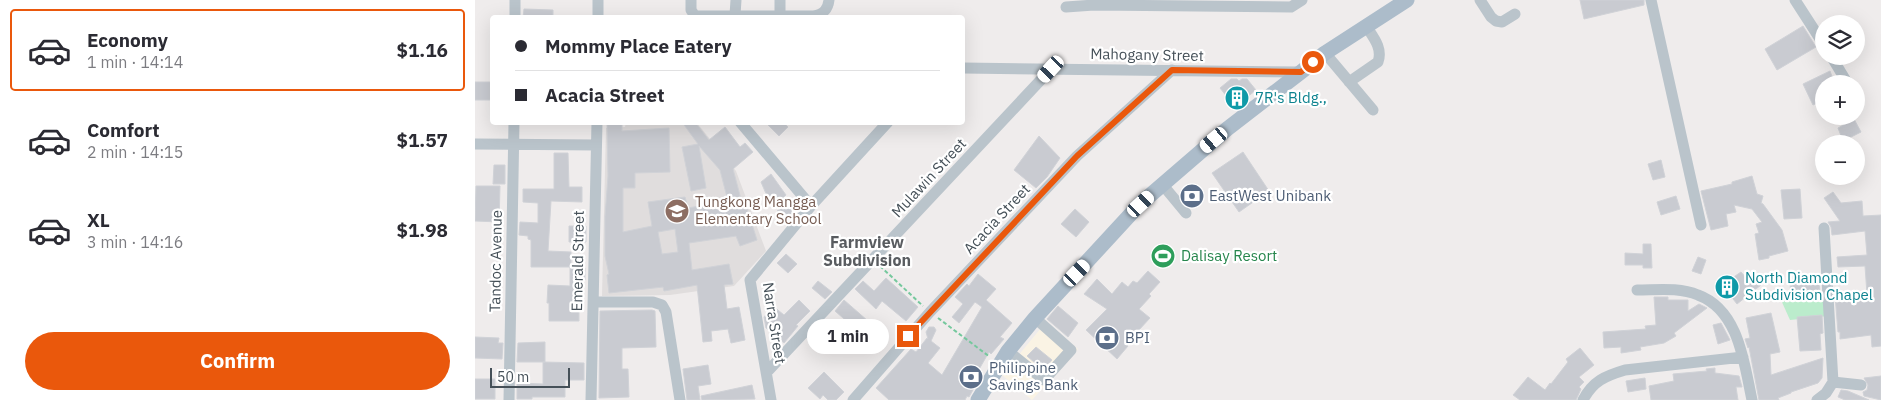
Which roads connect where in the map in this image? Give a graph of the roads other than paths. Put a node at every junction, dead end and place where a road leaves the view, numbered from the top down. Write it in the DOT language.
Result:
graph roads {
  1 [pos="515,0"];
  2 [pos="598,0"];
  3 [pos="691,0"];
  4 [pos="735,0"];
  5 [pos="780,0"];
  6 [pos="829,0"];
  7 [pos="1302,0"];
  8 [pos="1407,0"];
  9 [pos="1481,0"];
  10 [pos="1651,0"];
  11 [pos="1795,0"];
  12 [pos="1094,2"];
  13 [pos="1131,3"];
  14 [pos="1291,4"];
  15 [pos="1064,7"];
  16 [pos="1515,14"];
  17 [pos="515,15"];
  18 [pos="598,15"];
  19 [pos="694,15"];
  20 [pos="735,15"];
  21 [pos="780,15"];
  22 [pos="816,15"];
  23 [pos="1366,26"];
  24 [pos="1815,31"];
  25 [pos="1325,53"];
  26 [pos="965,68"];
  27 [pos="1051,69"];
  28 [pos="1172,70"];
  29 [pos="1301,72"];
  30 [pos="1349,82"];
  31 [pos="1373,110"];
  32 [pos="513,125"];
  33 [pos="597,125"];
  34 [pos="743,125"];
  35 [pos="885,125"];
  36 [pos="475,144"];
  37 [pos="513,144"];
  38 [pos="596,145"];
  39 [pos="1162,184"];
  40 [pos="811,206"];
  41 [pos="1186,214"];
  42 [pos="1701,225"];
  43 [pos="1824,228"];
  44 [pos="1637,290"];
  45 [pos="593,302"];
  46 [pos="1035,318"];
  47 [pos="1008,350"];
  48 [pos="1743,357"];
  49 [pos="767,372"];
  50 [pos="1833,382"];
  51 [pos="1861,385"];
  52 [pos="509,400"];
  53 [pos="591,400"];
  54 [pos="680,400"];
  55 [pos="771,400"];
  56 [pos="853,400"];
  57 [pos="978,400"];
  58 [pos="1583,400"];
  59 [pos="1752,400"];
  60 [pos="1817,400"];
  1 -- 17 [label="street"];
  2 -- 18 [label="street"];
  3 -- 19 [label="street"];
  4 -- 20 [label="street"];
  5 -- 21 [label="street"];
  6 -- 22 [label="street"];
  7 -- 14 [label="street"];
  8 -- 23 [label="main road"];
  9 -- 16 [label="street"];
  10 -- 42 [label="street"];
  11 -- 24 [label="street"];
  12 -- 13 [label="street"];
  12 -- 15 [label="street"];
  13 -- 14 [label="street"];
  23 -- 25 [label="main road"];
  23 -- 30 [label="street"];
  25 -- 29 [label="main road"];
  25 -- 30 [label="street"];
  26 -- 27 [label="street, Mahogany Street"];
  27 -- 28 [label="street, Mahogany Street"];
  27 -- 49 [label="street, Mulawin Street"];
  28 -- 29 [label="street, Mahogany Street"];
  28 -- 56 [label="street, Acacia Street"];
  29 -- 39 [label="main road"];
  30 -- 31 [label="street"];
  32 -- 37 [label="street, Tandoc Avenue"];
  33 -- 38 [label="street, Emerald Street"];
  34 -- 40 [label="street"];
  35 -- 40 [label="street, Narra Street"];
  36 -- 37 [label="street"];
  37 -- 38 [label="street"];
  37 -- 52 [label="street, Tandoc Avenue"];
  38 -- 45 [label="street, Emerald Street"];
  39 -- 41 [label="street"];
  39 -- 46 [label="main road"];
  40 -- 49 [label="street, Narra Street"];
  43 -- 50 [label="street"];
  44 -- 48 [label="street"];
  45 -- 53 [label="street, Emerald Street"];
  45 -- 54 [label="street"];
  46 -- 47 [label="main road"];
  46 -- 47 [label="street"];
  47 -- 57 [label="main road"];
  48 -- 58 [label="street"];
  48 -- 59 [label="street"];
  49 -- 55 [label="street, Narra Street"];
  50 -- 51 [label="street"];
  50 -- 60 [label="street"];
}
